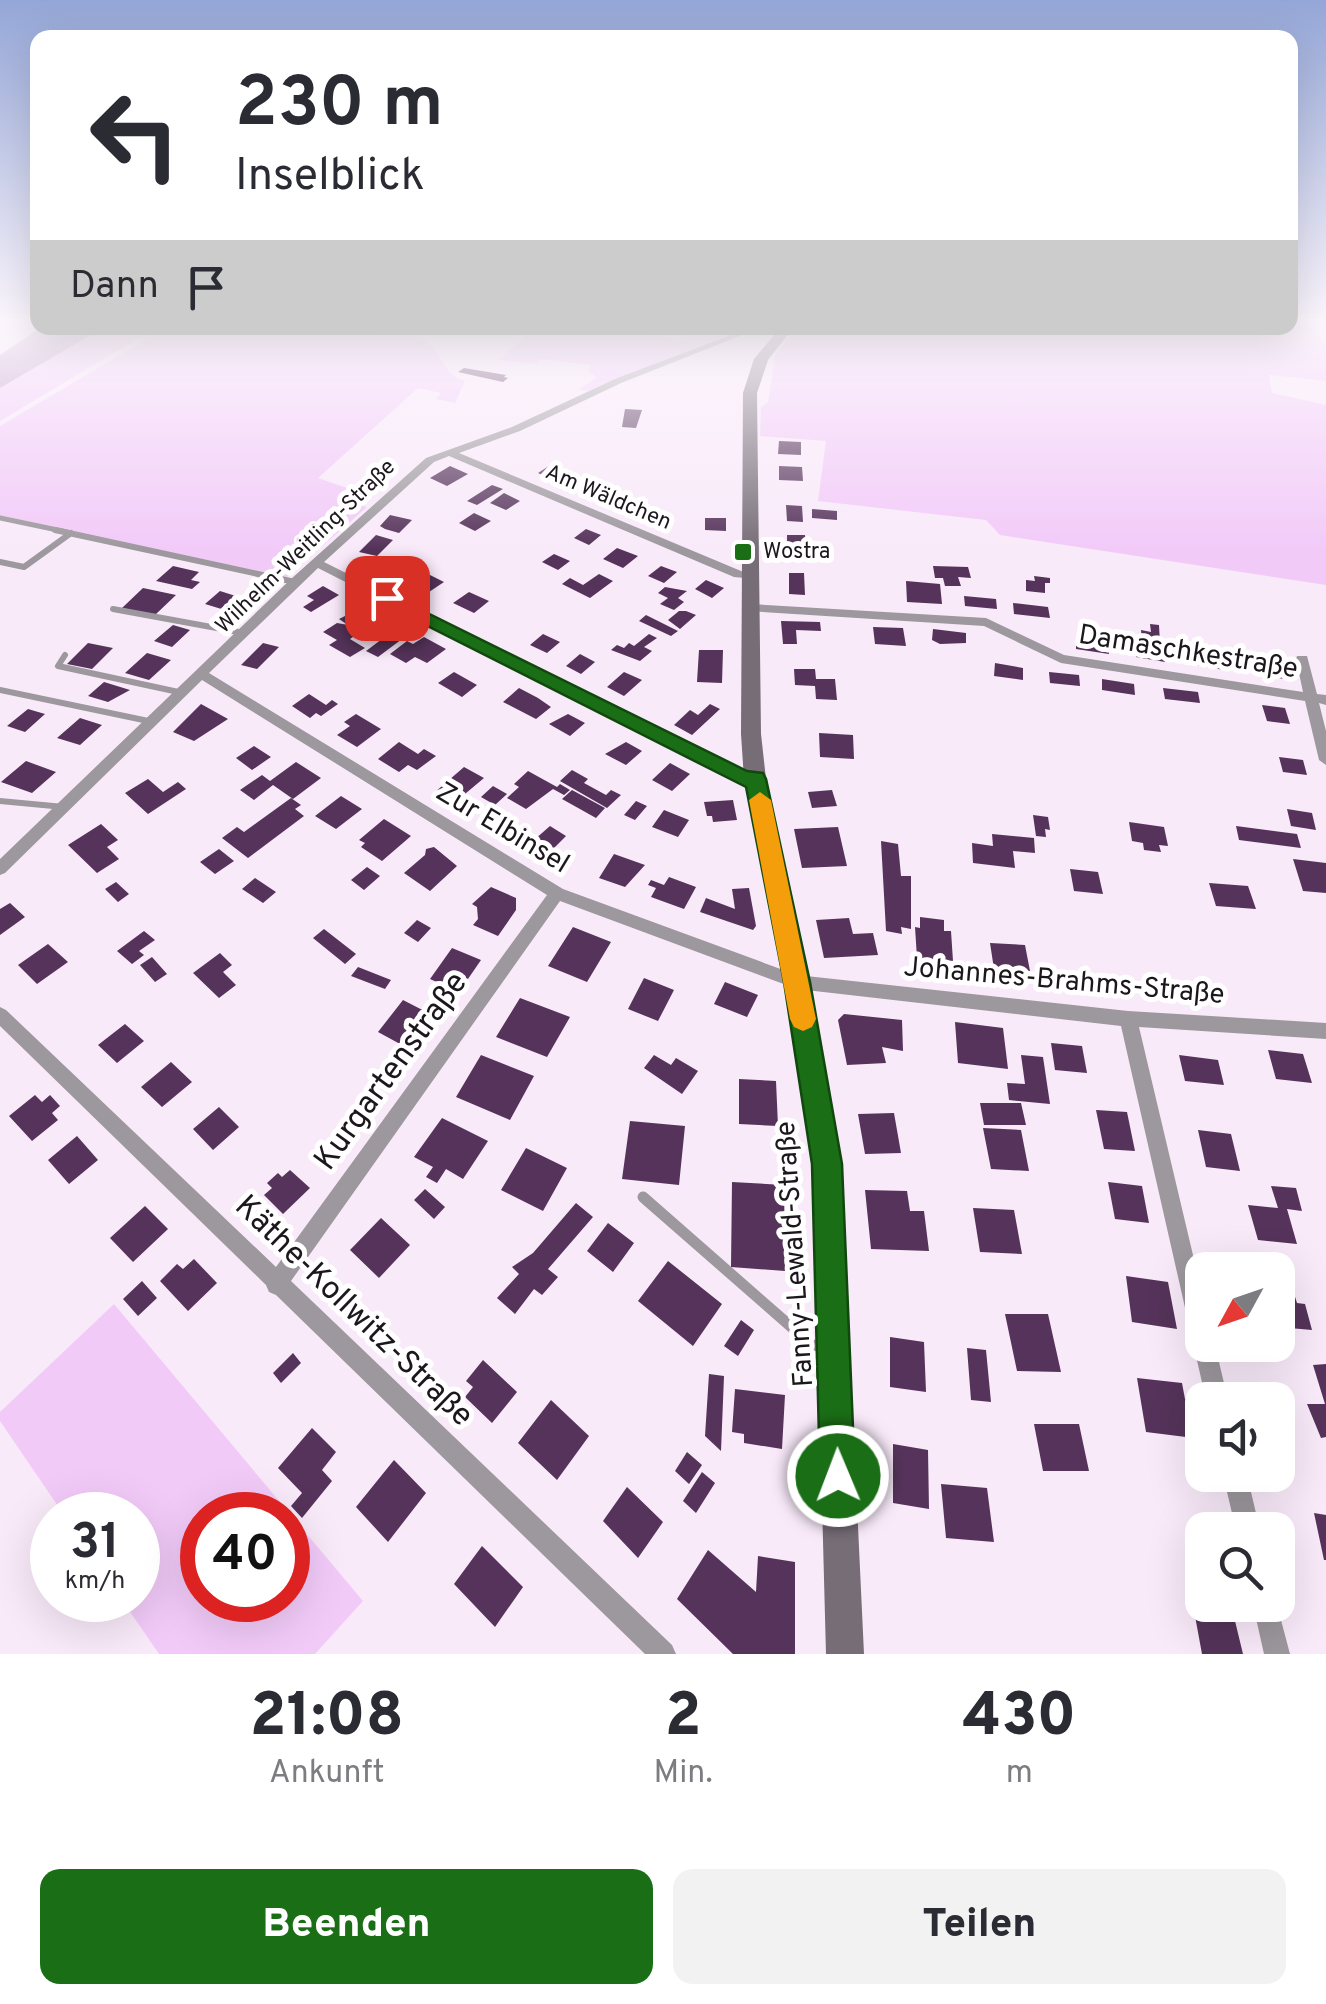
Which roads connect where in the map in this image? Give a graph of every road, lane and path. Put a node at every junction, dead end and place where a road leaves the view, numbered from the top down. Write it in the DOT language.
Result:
graph roads {
  1 [pos="589,396"];
  2 [pos="750,396"];
  3 [pos="450,453"];
  4 [pos="0,518"];
  5 [pos="70,533"];
  6 [pos="0,562"];
  7 [pos="317,563"];
  8 [pos="751,576"];
  9 [pos="295,582"];
  10 [pos="751,608"];
  11 [pos="112,609"];
  12 [pos="244,633"];
  13 [pos="66,655"];
  14 [pos="1302,659"];
  15 [pos="202,674"];
  16 [pos="0,690"];
  17 [pos="184,693"];
  18 [pos="1318,699"];
  19 [pos="154,722"];
  20 [pos="1326,760"];
  21 [pos="756,779"];
  22 [pos="0,801"];
  23 [pos="64,808"];
  24 [pos="0,868"];
  25 [pos="558,893"];
  26 [pos="797,982"];
  27 [pos="0,1015"];
  28 [pos="1128,1019"];
  29 [pos="1326,1031"];
  30 [pos="643,1196"];
  31 [pos="1185,1263"];
  32 [pos="276,1285"];
  33 [pos="834,1347"];
  34 [pos="1269,1622"];
  35 [pos="663,1654"];
  36 [pos="845,1654"];
  37 [pos="1277,1654"];
  1 -- 3 [label="street, Wilhelm-Weitling-Straße"];
  2 -- 8 [label="street, Fanny-Lewald-Straße"];
  3 -- 7 [label="street, Wilhelm-Weitling-Straße"];
  3 -- 8 [label="street, Am Wäldchen"];
  4 -- 5 [label="lane"];
  5 -- 6 [label="lane"];
  5 -- 9 [label="lane"];
  7 -- 9 [label="street, Wilhelm-Weitling-Straße"];
  7 -- 21 [label="street"];
  8 -- 10 [label="street, Fanny-Lewald-Straße"];
  9 -- 12 [label="street, Wilhelm-Weitling-Straße"];
  10 -- 18 [label="street, Damaschkestraße"];
  10 -- 21 [label="street, Fanny-Lewald-Straße"];
  11 -- 12 [label="lane"];
  12 -- 15 [label="street, Wilhelm-Weitling-Straße"];
  13 -- 17 [label="lane"];
  14 -- 18 [label="street"];
  15 -- 17 [label="street, Wilhelm-Weitling-Straße"];
  15 -- 25 [label="street, Zur Elbinsel"];
  16 -- 19 [label="lane"];
  17 -- 19 [label="street, Wilhelm-Weitling-Straße"];
  18 -- 20 [label="street"];
  19 -- 23 [label="street, Wilhelm-Weitling-Straße"];
  21 -- 26 [label="street, Fanny-Lewald-Straße"];
  22 -- 23 [label="lane"];
  23 -- 24 [label="street, Wilhelm-Weitling-Straße"];
  25 -- 26 [label="street, Zur Elbinsel"];
  25 -- 32 [label="street, Kurgartenstraße"];
  26 -- 28 [label="street, Johannes-Brahms-Straße"];
  26 -- 33 [label="street, Fanny-Lewald-Straße"];
  27 -- 32 [label="street, Käthe-Kollwitz-Straße"];
  28 -- 29 [label="street, Johannes-Brahms-Straße"];
  28 -- 31 [label="street"];
  30 -- 33 [label="lane"];
  32 -- 35 [label="street, Käthe-Kollwitz-Straße"];
  33 -- 36 [label="street, Fanny-Lewald-Straße"];
  34 -- 37 [label="street"];
}
